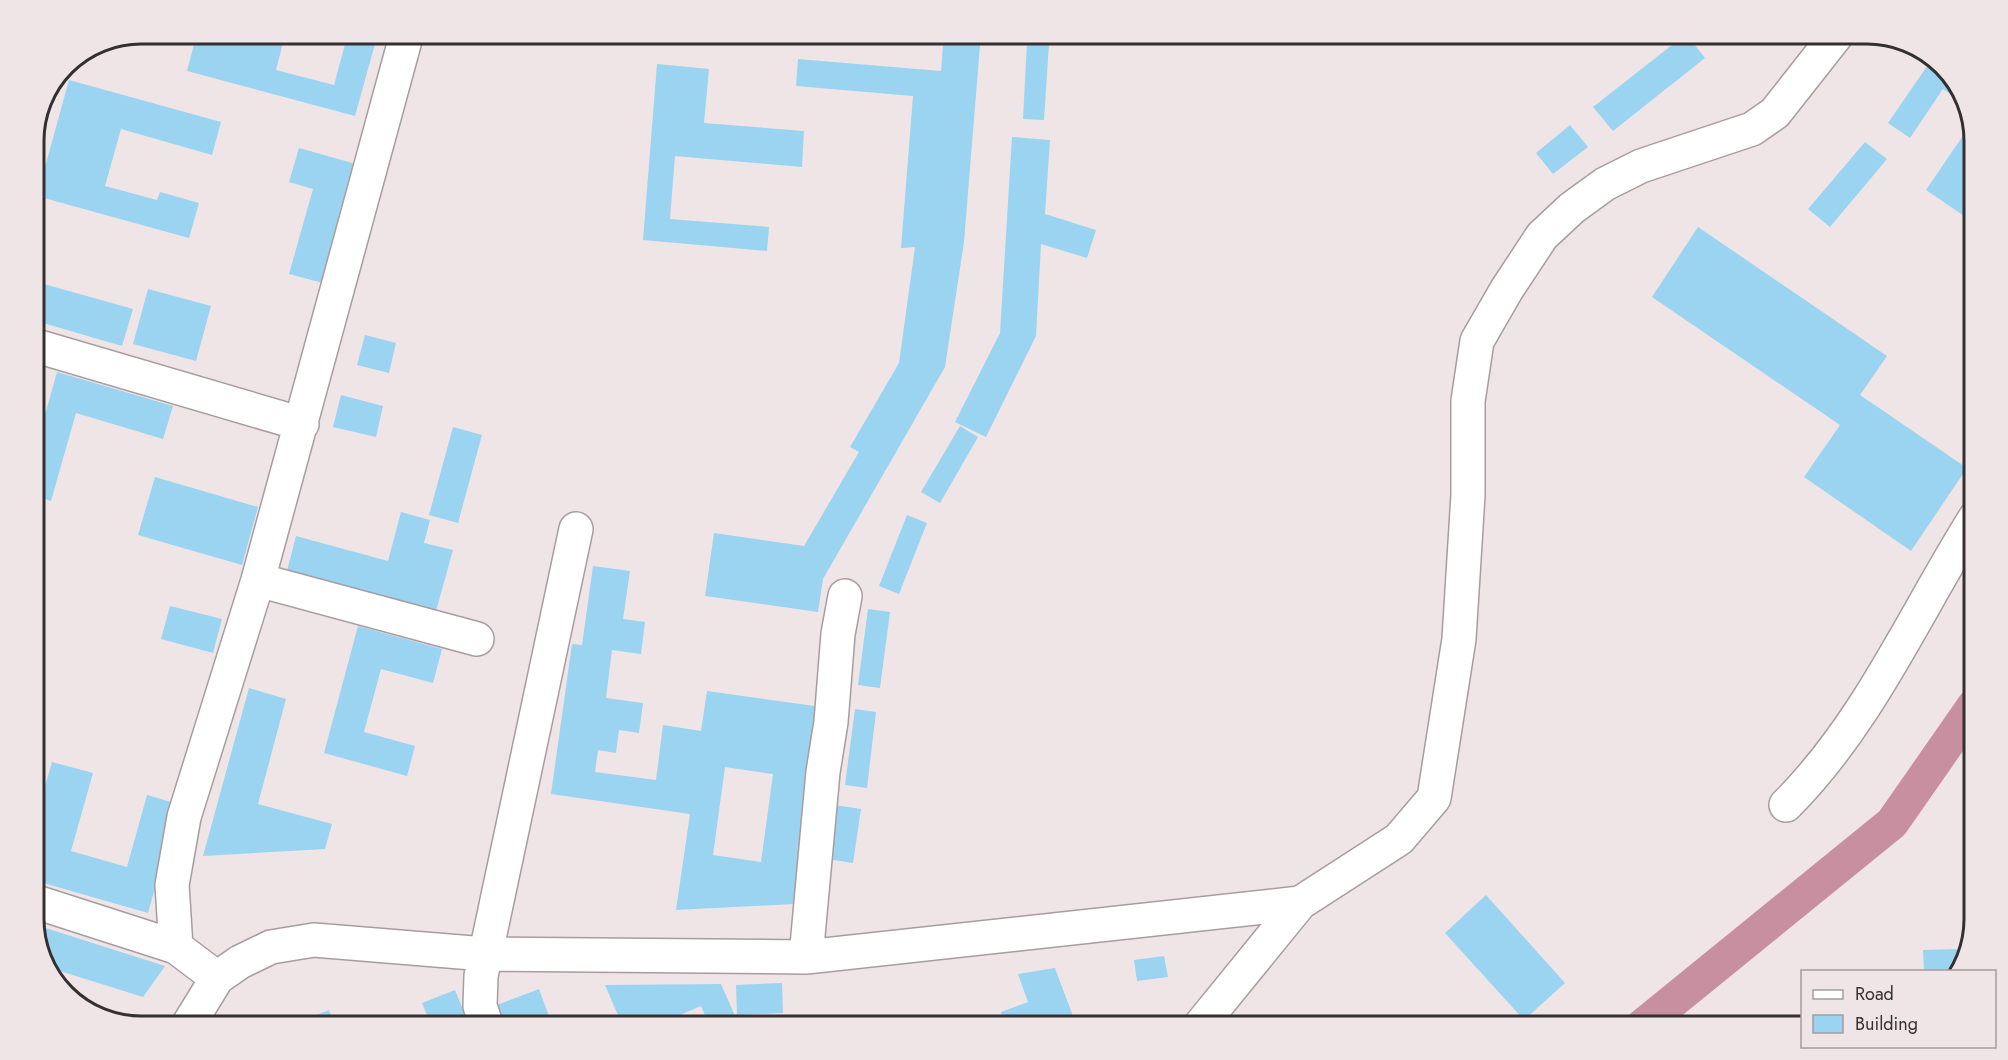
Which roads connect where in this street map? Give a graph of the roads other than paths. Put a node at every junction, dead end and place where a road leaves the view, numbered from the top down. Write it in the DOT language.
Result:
graph roads {
  1 [pos="404,44"];
  2 [pos="1829,44"];
  3 [pos="44,348"];
  4 [pos="302,424"];
  5 [pos="576,529"];
  6 [pos="1964,537"];
  7 [pos="258,580"];
  8 [pos="845,596"];
  9 [pos="477,639"];
  10 [pos="1786,805"];
  11 [pos="1300,903"];
  12 [pos="44,905"];
  13 [pos="176,947"];
  14 [pos="485,954"];
  15 [pos="806,957"];
  16 [pos="217,978"];
  17 [pos="194,1016"];
  18 [pos="483,1016"];
  19 [pos="1208,1016"];
  1 -- 4 [label="street"];
  2 -- 11 [label="street"];
  3 -- 4 [label="street"];
  4 -- 7 [label="street"];
  5 -- 14 [label="street"];
  6 -- 10 [label="street"];
  7 -- 9 [label="street"];
  7 -- 13 [label="street"];
  8 -- 15 [label="street"];
  11 -- 15 [label="street"];
  11 -- 19 [label="street"];
  12 -- 13 [label="street"];
  13 -- 16 [label="street"];
  14 -- 15 [label="street"];
  14 -- 16 [label="street"];
  14 -- 18 [label="street"];
  16 -- 17 [label="street"];
}
